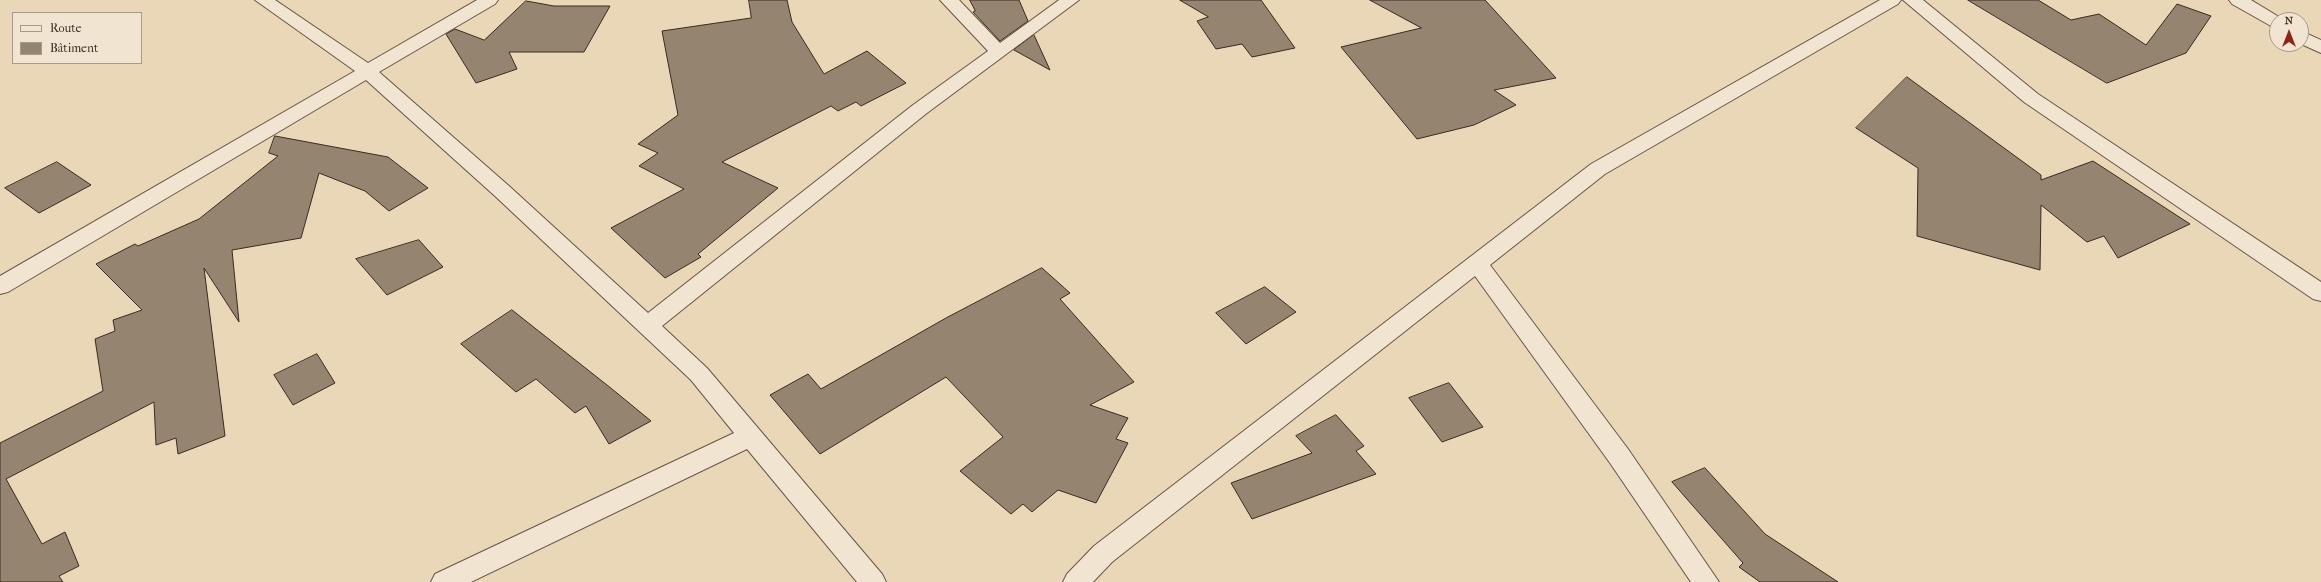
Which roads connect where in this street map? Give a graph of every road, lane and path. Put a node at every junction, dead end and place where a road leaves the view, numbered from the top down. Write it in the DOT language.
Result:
graph roads {
  1 [pos="264,0"];
  2 [pos="489,0"];
  3 [pos="949,0"];
  4 [pos="1070,0"];
  5 [pos="1892,0"];
  6 [pos="2238,0"];
  7 [pos="1915,1"];
  8 [pos="2269,17"];
  9 [pos="2309,41"];
  10 [pos="2321,48"];
  11 [pos="998,51"];
  12 [pos="367,71"];
  13 [pos="1476,262"];
  14 [pos="0,286"];
  15 [pos="2321,292"];
  16 [pos="647,326"];
  17 [pos="751,436"];
  18 [pos="444,582"];
  19 [pos="873,582"];
  20 [pos="1076,582"];
  21 [pos="1706,582"];
  1 -- 12 [label="street"];
  2 -- 12 [label="street"];
  3 -- 11 [label="street"];
  4 -- 11 [label="street"];
  5 -- 13 [label="street"];
  6 -- 8 [label="street"];
  7 -- 15 [label="street"];
  9 -- 10 [label="street"];
  11 -- 16 [label="street"];
  12 -- 14 [label="street"];
  12 -- 16 [label="street"];
  13 -- 20 [label="street"];
  13 -- 21 [label="street"];
  16 -- 17 [label="street"];
  17 -- 18 [label="street"];
  17 -- 19 [label="street"];
}
